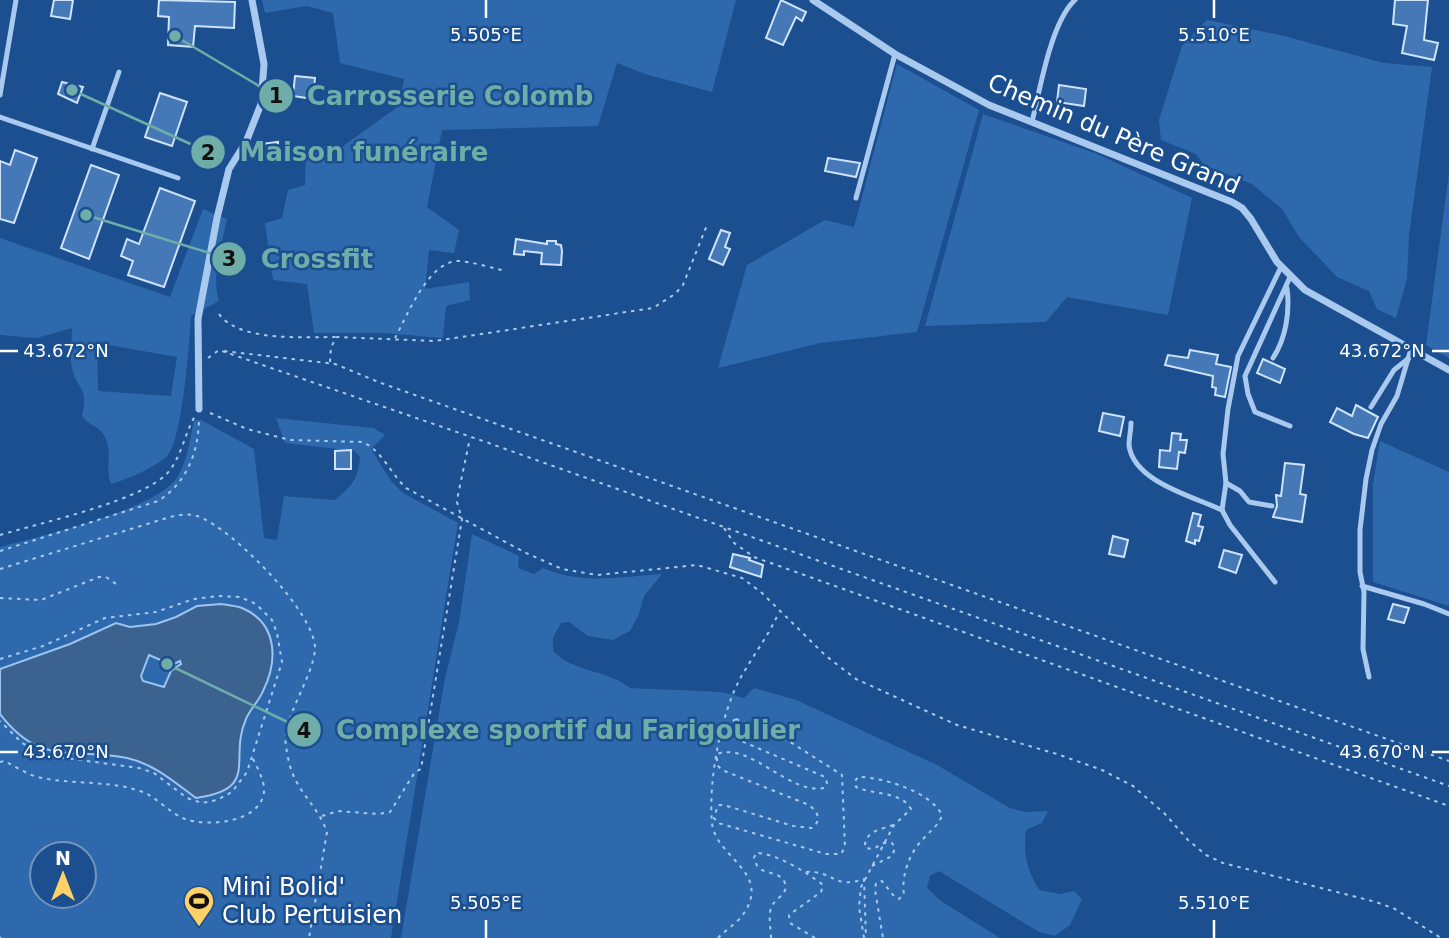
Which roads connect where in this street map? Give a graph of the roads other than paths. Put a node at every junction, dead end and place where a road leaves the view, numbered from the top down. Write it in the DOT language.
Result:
graph roads {
  1 [pos="16,0"];
  2 [pos="252,0"];
  3 [pos="813,0"];
  4 [pos="1075,0"];
  5 [pos="895,54"];
  6 [pos="1,69"];
  7 [pos="119,72"];
  8 [pos="0,95"];
  9 [pos="0,117"];
  10 [pos="1032,122"];
  11 [pos="92,149"];
  12 [pos="178,178"];
  13 [pos="856,198"];
  14 [pos="1281,267"];
  15 [pos="1290,277"];
  16 [pos="1286,285"];
  17 [pos="1410,354"];
  18 [pos="1273,358"];
  19 [pos="1449,370"];
  20 [pos="1371,407"];
  21 [pos="199,409"];
  22 [pos="1131,423"];
  23 [pos="1290,426"];
  24 [pos="1226,483"];
  25 [pos="1272,506"];
  26 [pos="1223,510"];
  27 [pos="1275,582"];
  28 [pos="1362,586"];
  29 [pos="1449,614"];
  30 [pos="1369,677"];
  1 -- 6 [label="lane"];
  2 -- 21 [label="street"];
  3 -- 5 [label="street, Chemin du Père Grand"];
  4 -- 10 [label="lane"];
  5 -- 10 [label="street, Chemin du Père Grand"];
  5 -- 13 [label="lane"];
  6 -- 8 [label="lane"];
  7 -- 11 [label="lane"];
  9 -- 11 [label="lane"];
  10 -- 14 [label="street, Chemin du Père Grand"];
  11 -- 12 [label="lane"];
  14 -- 15 [label="street, Chemin du Père Grand"];
  14 -- 24 [label="lane"];
  15 -- 16 [label="lane"];
  15 -- 17 [label="street, Chemin du Père Grand"];
  16 -- 18 [label="lane"];
  16 -- 23 [label="lane"];
  17 -- 19 [label="street, Chemin du Père Grand"];
  17 -- 20 [label="lane"];
  17 -- 28 [label="lane"];
  22 -- 26 [label="lane"];
  24 -- 25 [label="lane"];
  24 -- 26 [label="lane"];
  26 -- 27 [label="lane"];
  28 -- 29 [label="lane"];
  28 -- 30 [label="lane"];
}
